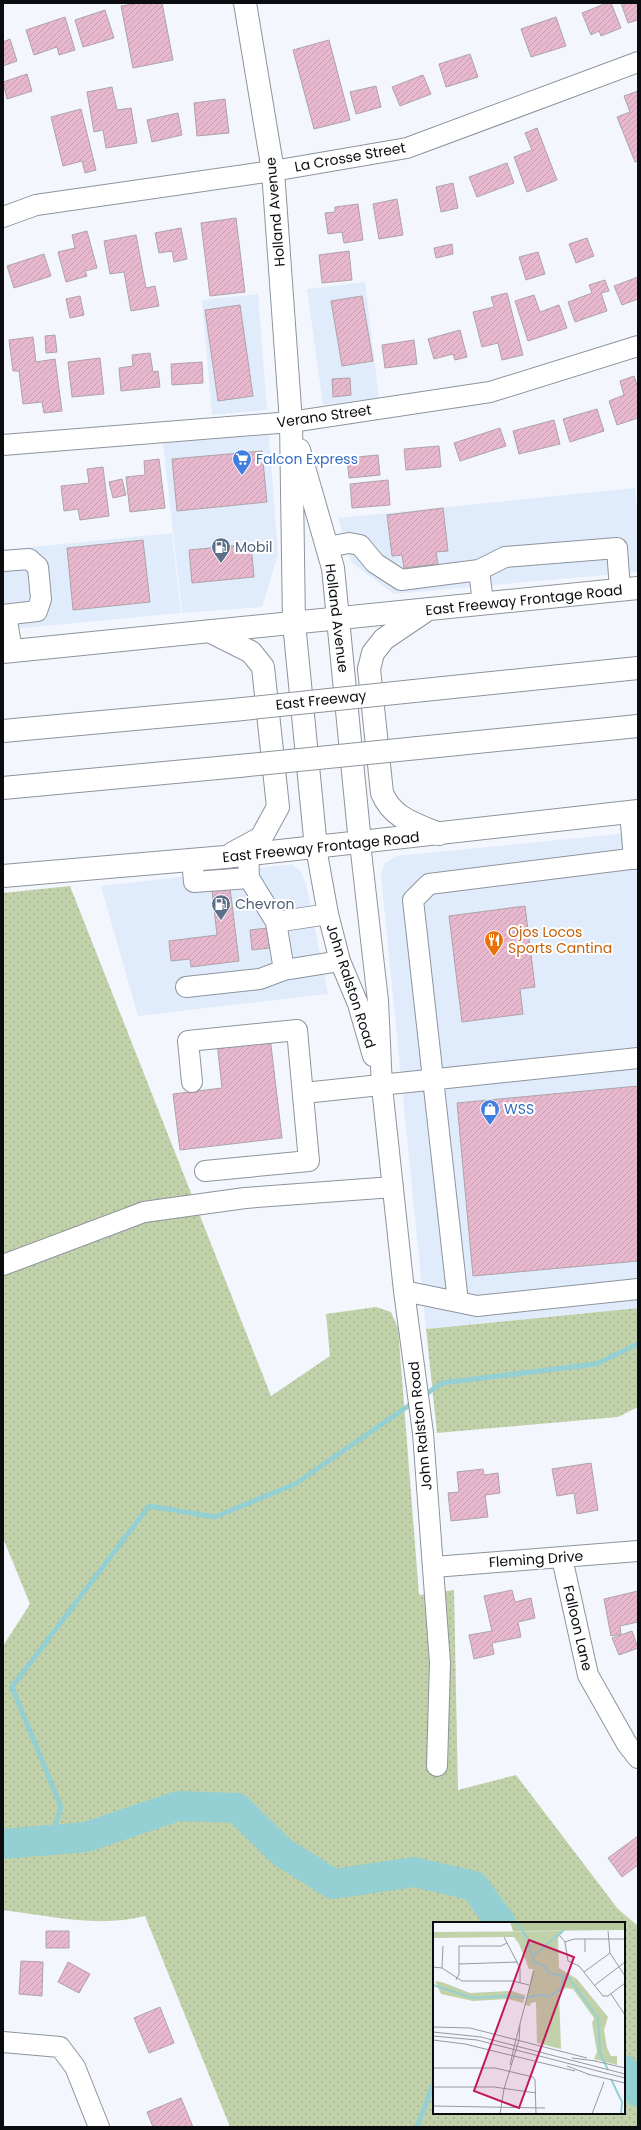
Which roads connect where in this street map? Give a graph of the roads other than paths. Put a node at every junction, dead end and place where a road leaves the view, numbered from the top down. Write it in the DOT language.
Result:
graph roads {
  1 [pos="245,3"];
  2 [pos="638,62"];
  3 [pos="273,171"];
  4 [pos="3,217"];
  5 [pos="638,346"];
  6 [pos="291,422"];
  7 [pos="3,445"];
  8 [pos="327,547"];
  9 [pos="3,561"];
  10 [pos="479,570"];
  11 [pos="629,589"];
  12 [pos="482,604"];
  13 [pos="427,610"];
  14 [pos="4,615"];
  15 [pos="339,618"];
  16 [pos="294,623"];
  17 [pos="209,631"];
  18 [pos="8,651"];
  19 [pos="638,668"];
  20 [pos="638,726"];
  21 [pos="3,731"];
  22 [pos="3,788"];
  23 [pos="634,812"];
  24 [pos="439,835"];
  25 [pos="360,843"];
  26 [pos="316,848"];
  27 [pos="248,850"];
  28 [pos="636,859"];
  29 [pos="192,860"];
  30 [pos="3,876"];
  31 [pos="249,878"];
  32 [pos="328,914"];
  33 [pos="276,922"];
  34 [pos="340,961"];
  35 [pos="284,970"];
  36 [pos="186,987"];
  37 [pos="638,1058"];
  38 [pos="433,1080"];
  39 [pos="192,1082"];
  40 [pos="382,1087"];
  41 [pos="304,1093"];
  42 [pos="205,1171"];
  43 [pos="393,1187"];
  44 [pos="3,1265"];
  45 [pos="638,1289"];
  46 [pos="404,1291"];
  47 [pos="458,1302"];
  48 [pos="638,1551"];
  49 [pos="562,1558"];
  50 [pos="434,1567"];
  51 [pos="638,1758"];
  52 [pos="437,1766"];
  53 [pos="3,2042"];
  54 [pos="100,2127"];
  1 -- 3 [label="main road, Holland Avenue"];
  2 -- 3 [label="street, La Crosse Street"];
  3 -- 4 [label="street, La Crosse Street"];
  3 -- 6 [label="main road, Holland Avenue"];
  5 -- 6 [label="street, Verano Street"];
  6 -- 7 [label="street, Verano Street"];
  6 -- 8 [label="main road, Holland Avenue"];
  6 -- 16 [label="main road, Holland Avenue"];
  8 -- 10 [label="street"];
  8 -- 15 [label="main road, Holland Avenue"];
  9 -- 14 [label="street"];
  10 -- 11 [label="street"];
  10 -- 12 [label="street"];
  11 -- 12 [label="main road, East Freeway Frontage Road"];
  12 -- 13 [label="main road, East Freeway Frontage Road"];
  13 -- 15 [label="main road, East Freeway Frontage Road"];
  13 -- 24 [label="main road"];
  14 -- 18 [label="street"];
  15 -- 16 [label="main road, East Freeway Frontage Road"];
  15 -- 25 [label="main road, Holland Avenue"];
  16 -- 17 [label="main road, East Freeway Frontage Road"];
  16 -- 26 [label="main road, John Ralston Road"];
  17 -- 18 [label="main road, East Freeway Frontage Road"];
  17 -- 27 [label="main road"];
  19 -- 21 [label="main road, East Freeway, bridge"];
  20 -- 22 [label="main road, bridge"];
  23 -- 24 [label="main road, East Freeway Frontage Road"];
  23 -- 28 [label="street"];
  24 -- 25 [label="main road, East Freeway Frontage Road"];
  25 -- 26 [label="main road, East Freeway Frontage Road"];
  25 -- 40 [label="street, John Ralston Road"];
  26 -- 27 [label="main road, East Freeway Frontage Road"];
  26 -- 32 [label="street, John Ralston Road"];
  27 -- 29 [label="main road, East Freeway Frontage Road"];
  27 -- 31 [label="street"];
  28 -- 38 [label="street"];
  29 -- 30 [label="main road, East Freeway Frontage Road"];
  29 -- 31 [label="street"];
  31 -- 33 [label="street"];
  32 -- 33 [label="street"];
  32 -- 34 [label="street, John Ralston Road"];
  33 -- 35 [label="street"];
  34 -- 35 [label="street"];
  34 -- 40 [label="street, John Ralston Road"];
  35 -- 36 [label="street"];
  37 -- 38 [label="street"];
  38 -- 40 [label="street"];
  38 -- 47 [label="street"];
  39 -- 41 [label="street"];
  40 -- 41 [label="street"];
  40 -- 43 [label="street, John Ralston Road"];
  41 -- 42 [label="street"];
  43 -- 44 [label="street"];
  43 -- 46 [label="street, John Ralston Road"];
  45 -- 47 [label="street"];
  46 -- 47 [label="street"];
  46 -- 50 [label="street, John Ralston Road"];
  48 -- 49 [label="street, Fleming Drive"];
  49 -- 50 [label="street, Fleming Drive"];
  49 -- 51 [label="street, Falloon Lane"];
  50 -- 52 [label="street, John Ralston Road"];
  53 -- 54 [label="street"];
}
